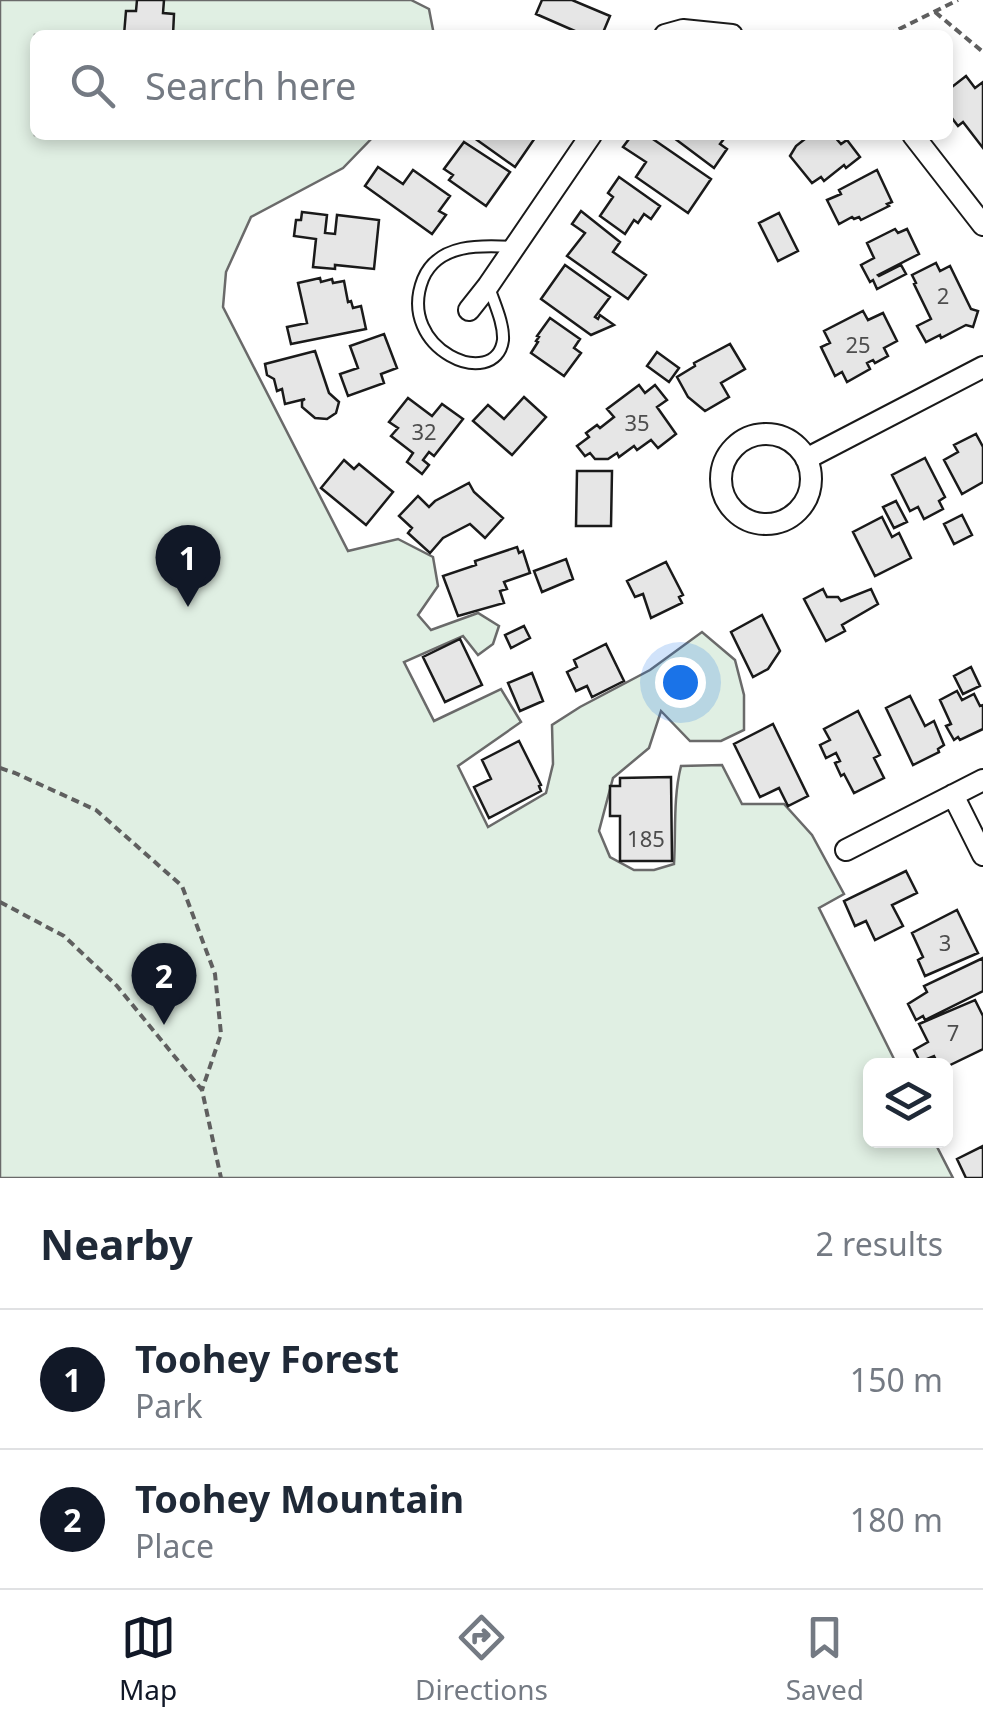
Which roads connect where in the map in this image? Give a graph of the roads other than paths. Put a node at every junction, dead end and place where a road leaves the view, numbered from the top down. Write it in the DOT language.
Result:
graph roads {
  1 [pos="588,140"];
  2 [pos="917,140"];
  3 [pos="983,225"];
  4 [pos="514,247"];
  5 [pos="488,286"];
  6 [pos="469,310"];
  7 [pos="983,367"];
  8 [pos="806,458"];
  9 [pos="983,780"];
  10 [pos="953,795"];
  11 [pos="846,850"];
  12 [pos="983,855"];
  1 -- 4 [label="street"];
  2 -- 3 [label="street"];
  4 -- 5 [label="street"];
  4 -- 5 [label="lane"];
  5 -- 6 [label="street"];
  7 -- 8 [label="street"];
  8 -- 8 [label="street"];
  9 -- 10 [label="street"];
  10 -- 11 [label="street"];
  10 -- 12 [label="street"];
}
